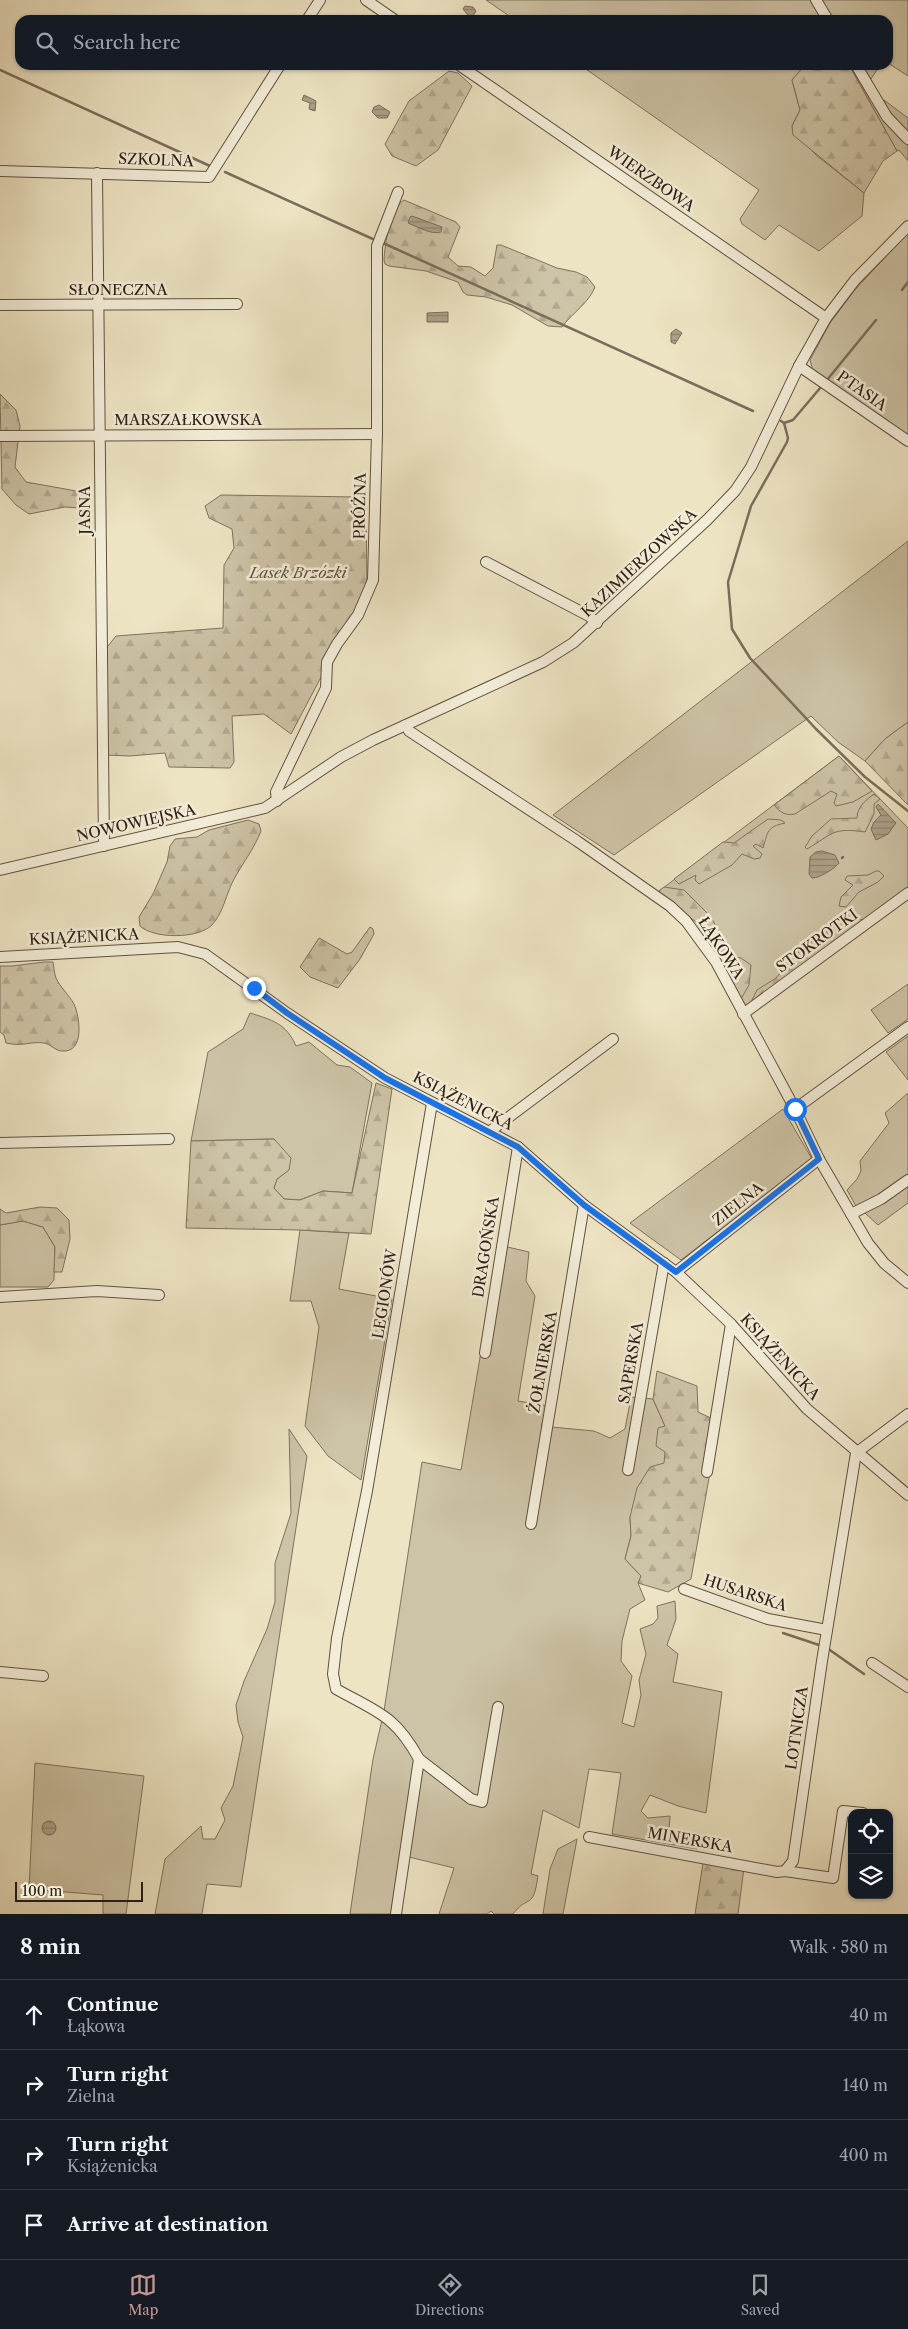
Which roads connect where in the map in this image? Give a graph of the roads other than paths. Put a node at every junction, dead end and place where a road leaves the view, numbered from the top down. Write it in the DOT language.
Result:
graph roads {
  1 [pos="320,0"];
  2 [pos="366,0"];
  3 [pos="816,0"];
  4 [pos="311,15"];
  5 [pos="388,15"];
  6 [pos="825,15"];
  7 [pos="277,70"];
  8 [pos="466,70"];
  9 [pos="859,70"];
  10 [pos="908,139"];
  11 [pos="0,171"];
  12 [pos="97,173"];
  13 [pos="398,192"];
  14 [pos="908,226"];
  15 [pos="237,304"];
  16 [pos="0,305"];
  17 [pos="98,305"];
  18 [pos="826,318"];
  19 [pos="800,366"];
  20 [pos="376,434"];
  21 [pos="100,435"];
  22 [pos="0,436"];
  23 [pos="908,441"];
  24 [pos="486,562"];
  25 [pos="597,623"];
  26 [pos="406,725"];
  27 [pos="277,801"];
  28 [pos="104,846"];
  29 [pos="0,870"];
  30 [pos="908,893"];
  31 [pos="0,957"];
  32 [pos="744,1014"];
  33 [pos="908,1027"];
  34 [pos="613,1039"];
  35 [pos="432,1103"];
  36 [pos="795,1109"];
  37 [pos="489,1132"];
  38 [pos="169,1139"];
  39 [pos="0,1143"];
  40 [pos="518,1147"];
  41 [pos="819,1159"];
  42 [pos="908,1180"];
  43 [pos="584,1205"];
  44 [pos="851,1214"];
  45 [pos="664,1262"];
  46 [pos="676,1272"];
  47 [pos="908,1282"];
  48 [pos="159,1295"];
  49 [pos="0,1297"];
  50 [pos="731,1324"];
  51 [pos="485,1352"];
  52 [pos="908,1414"];
  53 [pos="856,1453"];
  54 [pos="628,1470"];
  55 [pos="707,1472"];
  56 [pos="908,1495"];
  57 [pos="530,1524"];
  58 [pos="684,1588"];
  59 [pos="828,1630"];
  60 [pos="872,1663"];
  61 [pos="0,1672"];
  62 [pos="43,1676"];
  63 [pos="908,1687"];
  64 [pos="498,1706"];
  65 [pos="419,1759"];
  66 [pos="848,1812"];
  67 [pos="589,1837"];
  68 [pos="786,1871"];
  69 [pos="396,1914"];
  1 -- 4 [label="street"];
  2 -- 5 [label="street"];
  3 -- 6 [label="street"];
  7 -- 12 [label="street, SZKOLNA"];
  8 -- 18 [label="street, WIERZBOWA"];
  9 -- 10 [label="street"];
  11 -- 12 [label="street, SZKOLNA"];
  12 -- 17 [label="street, JASNA"];
  13 -- 20 [label="street, PRÓŻNA"];
  14 -- 18 [label="street, KAZIMIERZOWSKA"];
  15 -- 17 [label="street, SŁONECZNA"];
  16 -- 17 [label="street, SŁONECZNA"];
  17 -- 21 [label="street, JASNA"];
  18 -- 19 [label="street, KAZIMIERZOWSKA"];
  19 -- 23 [label="street, PTASIA"];
  19 -- 25 [label="street, KAZIMIERZOWSKA"];
  20 -- 21 [label="street, MARSZAŁKOWSKA"];
  20 -- 27 [label="street, PRÓŻNA"];
  21 -- 22 [label="street, MARSZAŁKOWSKA"];
  21 -- 28 [label="street, JASNA"];
  24 -- 25 [label="street"];
  25 -- 26 [label="street, KAZIMIERZOWSKA"];
  26 -- 27 [label="street, KAZIMIERZOWSKA"];
  26 -- 32 [label="street, ŁĄKOWA"];
  27 -- 28 [label="street, NOWOWIEJSKA"];
  28 -- 29 [label="street, NOWOWIEJSKA"];
  30 -- 32 [label="street, STOKROTKI"];
  31 -- 35 [label="street, KSIĄŻENICKA"];
  32 -- 36 [label="street, ŁĄKOWA"];
  33 -- 36 [label="street"];
  34 -- 37 [label="street"];
  35 -- 37 [label="street, KSIĄŻENICKA"];
  35 -- 65 [label="street, LEGIONÓW"];
  36 -- 41 [label="street, ŁĄKOWA"];
  37 -- 40 [label="street, KSIĄŻENICKA"];
  38 -- 39 [label="street"];
  40 -- 43 [label="street, KSIĄŻENICKA"];
  40 -- 51 [label="street, DRAGOŃSKA"];
  41 -- 44 [label="street, ŁĄKOWA"];
  41 -- 46 [label="street, ZIELNA"];
  42 -- 44 [label="street"];
  43 -- 45 [label="street, KSIĄŻENICKA"];
  43 -- 57 [label="street, ŻOŁNIERSKA"];
  44 -- 47 [label="street, ŁĄKOWA"];
  45 -- 46 [label="street, KSIĄŻENICKA"];
  45 -- 54 [label="street, SAPERSKA"];
  46 -- 50 [label="street, KSIĄŻENICKA"];
  48 -- 49 [label="street"];
  50 -- 53 [label="street, KSIĄŻENICKA"];
  50 -- 55 [label="street"];
  52 -- 53 [label="street"];
  53 -- 56 [label="street, KSIĄŻENICKA"];
  53 -- 59 [label="street, LOTNICZA"];
  58 -- 59 [label="street, HUSARSKA"];
  59 -- 68 [label="street, LOTNICZA"];
  60 -- 63 [label="street"];
  61 -- 62 [label="street"];
  64 -- 65 [label="street"];
  65 -- 69 [label="street"];
  66 -- 68 [label="street"];
  67 -- 68 [label="street, MINERSKA"];
}
